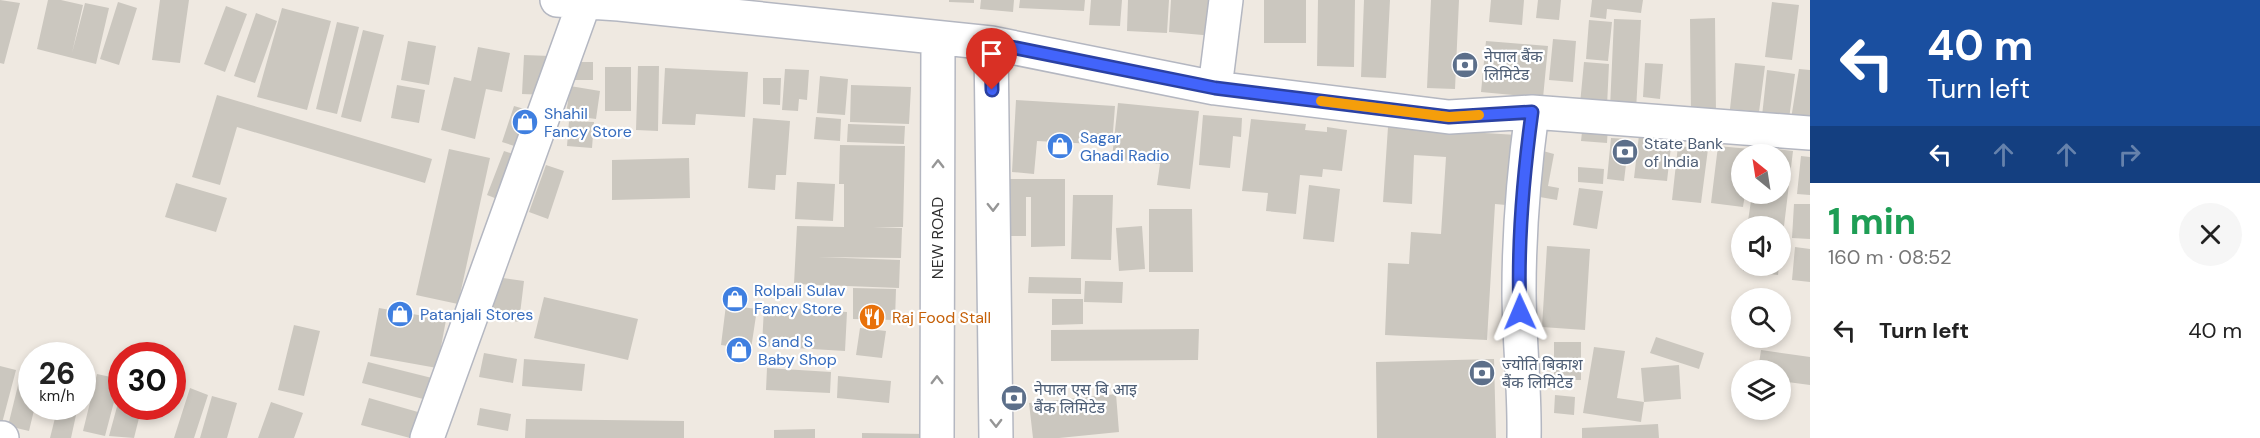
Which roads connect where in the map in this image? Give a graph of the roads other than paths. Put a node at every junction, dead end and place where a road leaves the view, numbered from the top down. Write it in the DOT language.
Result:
graph roads {
  1 [pos="1226,0"];
  2 [pos="571,1"];
  3 [pos="619,2"];
  4 [pos="938,39"];
  5 [pos="991,43"];
  6 [pos="1215,88"];
  7 [pos="1532,112"];
  8 [pos="1810,133"];
  9 [pos="427,438"];
  10 [pos="937,438"];
  11 [pos="996,438"];
  12 [pos="1524,438"];
  1 -- 6 [label="street"];
  2 -- 3 [label="street"];
  2 -- 9 [label="street"];
  3 -- 4 [label="street"];
  4 -- 5 [label="street"];
  10 -- 4 [label="street, NEW ROAD, one-way"];
  5 -- 6 [label="street"];
  5 -- 11 [label="street, one-way"];
  6 -- 7 [label="street"];
  7 -- 8 [label="street"];
  7 -- 12 [label="street"];
}
